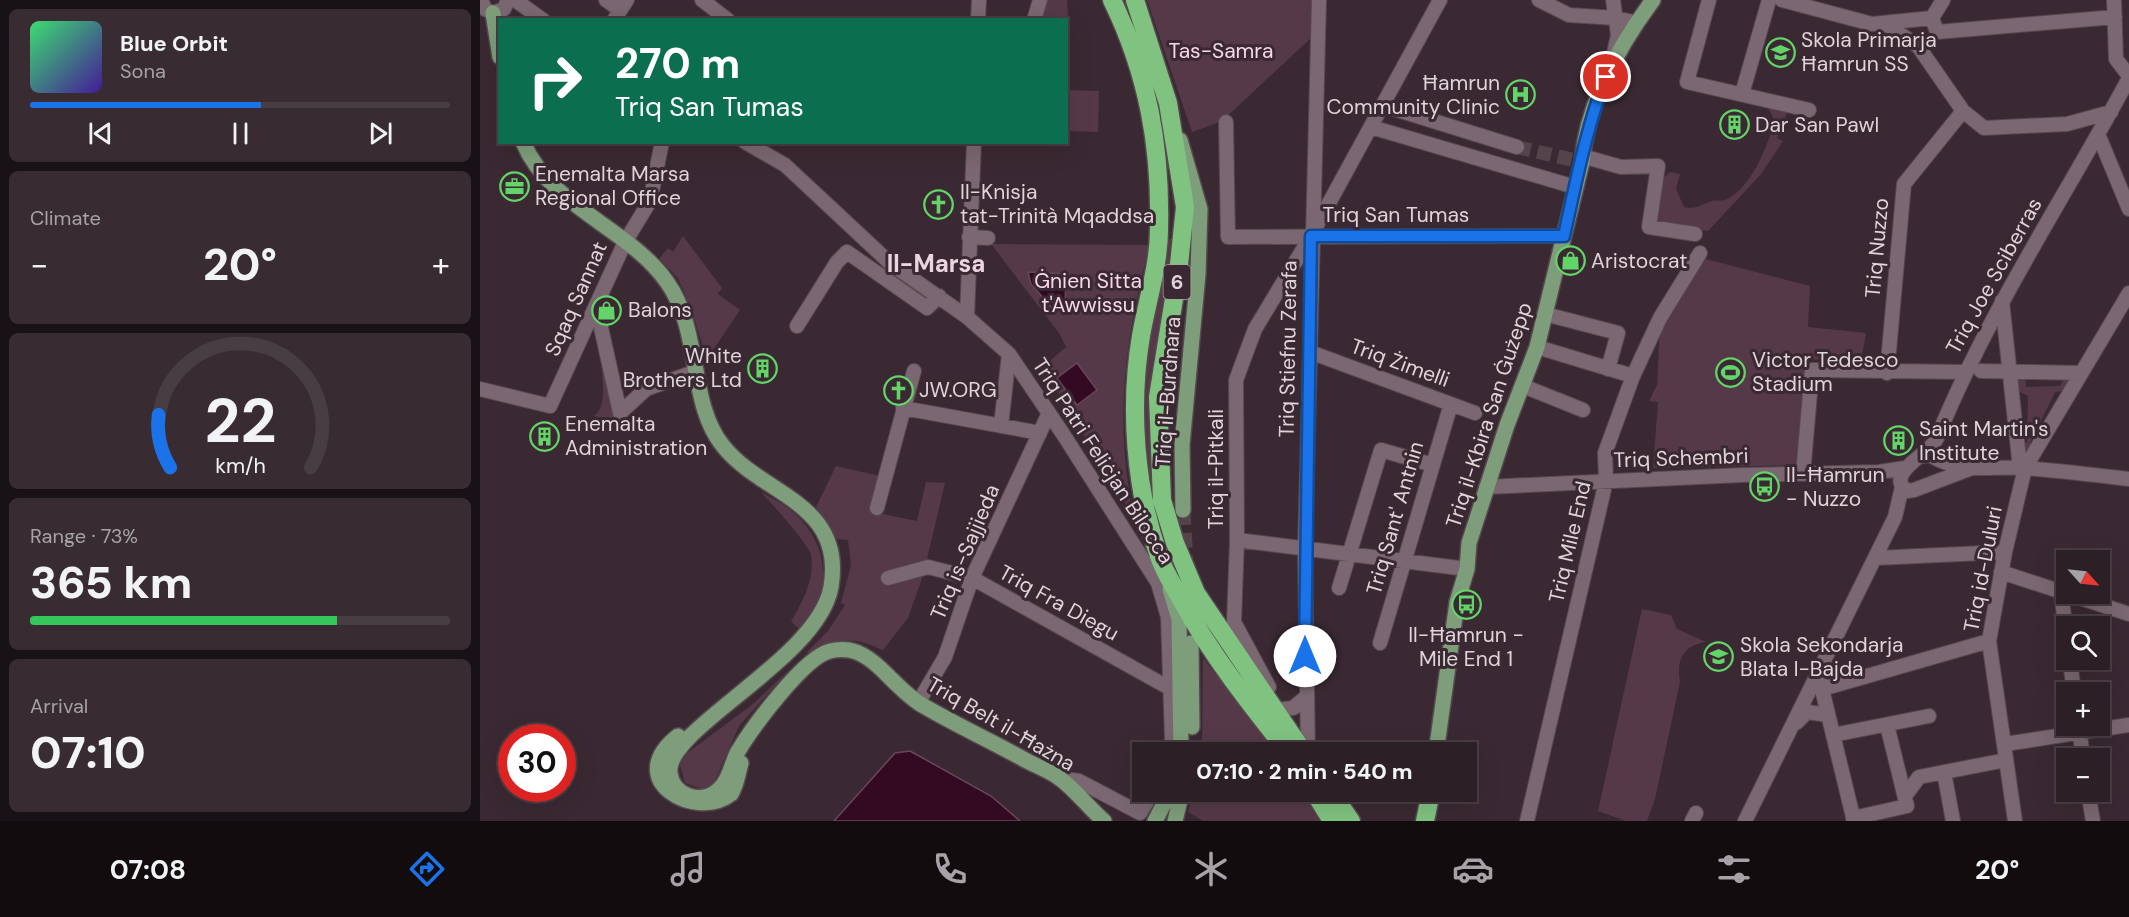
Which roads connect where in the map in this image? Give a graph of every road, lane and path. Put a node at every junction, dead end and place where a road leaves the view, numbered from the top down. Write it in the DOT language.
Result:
graph roads {
  1 [pos="606,0"];
  2 [pos="979,0"];
  3 [pos="1040,0"];
  4 [pos="1112,0"];
  5 [pos="1135,0"];
  6 [pos="1319,0"];
  7 [pos="1440,0"];
  8 [pos="1539,0"];
  9 [pos="1613,0"];
  10 [pos="1653,0"];
  11 [pos="1709,0"];
  12 [pos="1769,0"];
  13 [pos="1782,0"];
  14 [pos="1943,0"];
  15 [pos="2114,0"];
  16 [pos="708,2"];
  17 [pos="495,4"];
  18 [pos="620,10"];
  19 [pos="538,16"];
  20 [pos="2115,17"];
  21 [pos="726,18"];
  22 [pos="978,18"];
  23 [pos="1035,18"];
  24 [pos="1617,18"];
  25 [pos="1637,23"];
  26 [pos="1884,23"];
  27 [pos="1934,25"];
  28 [pos="498,36"];
  29 [pos="1918,46"];
  30 [pos="1612,60"];
  31 [pos="2129,77"];
  32 [pos="1742,94"];
  33 [pos="1168,103"];
  34 [pos="1382,105"];
  35 [pos="2118,106"];
  36 [pos="1809,110"];
  37 [pos="1963,111"];
  38 [pos="1226,122"];
  39 [pos="1371,128"];
  40 [pos="2098,134"];
  41 [pos="524,144"];
  42 [pos="662,144"];
  43 [pos="748,144"];
  44 [pos="974,144"];
  45 [pos="1517,147"];
  46 [pos="1582,156"];
  47 [pos="1575,187"];
  48 [pos="2129,209"];
  49 [pos="1695,234"];
  50 [pos="1311,236"];
  51 [pos="1564,236"];
  52 [pos="969,237"];
  53 [pos="988,238"];
  54 [pos="625,242"];
  55 [pos="1700,253"];
  56 [pos="968,281"];
  57 [pos="2129,293"];
  58 [pos="940,296"];
  59 [pos="2002,301"];
  60 [pos="596,305"];
  61 [pos="1545,314"];
  62 [pos="967,317"];
  63 [pos="797,326"];
  64 [pos="1537,347"];
  65 [pos="1310,352"];
  66 [pos="1009,354"];
  67 [pos="1608,369"];
  68 [pos="697,371"];
  69 [pos="914,371"];
  70 [pos="1981,371"];
  71 [pos="1965,372"];
  72 [pos="2009,372"];
  73 [pos="1887,373"];
  74 [pos="2081,373"];
  75 [pos="1633,376"];
  76 [pos="1522,386"];
  77 [pos="480,389"];
  78 [pos="1451,404"];
  79 [pos="903,408"];
  80 [pos="1583,410"];
  81 [pos="1475,413"];
  82 [pos="1048,415"];
  83 [pos="1001,426"];
  84 [pos="1040,433"];
  85 [pos="1935,442"];
  86 [pos="1922,456"];
  87 [pos="1939,462"];
  88 [pos="1433,465"];
  89 [pos="1905,468"];
  90 [pos="1972,468"];
  91 [pos="2022,468"];
  92 [pos="1879,472"];
  93 [pos="1803,474"];
  94 [pos="2129,479"];
  95 [pos="1606,481"];
  96 [pos="1934,481"];
  97 [pos="1906,486"];
  98 [pos="1486,487"];
  99 [pos="878,508"];
  100 [pos="1183,510"];
  101 [pos="1237,540"];
  102 [pos="1305,550"];
  103 [pos="2005,552"];
  104 [pos="1350,555"];
  105 [pos="1875,558"];
  106 [pos="1404,560"];
  107 [pos="1467,568"];
  108 [pos="1166,571"];
  109 [pos="2001,572"];
  110 [pos="888,578"];
  111 [pos="972,578"];
  112 [pos="1339,588"];
  113 [pos="2056,591"];
  114 [pos="2097,604"];
  115 [pos="2129,614"];
  116 [pos="1989,641"];
  117 [pos="1191,643"];
  118 [pos="1380,643"];
  119 [pos="1818,673"];
  120 [pos="1822,688"];
  121 [pos="1171,689"];
  122 [pos="1305,698"];
  123 [pos="918,703"];
  124 [pos="1278,709"];
  125 [pos="1828,715"];
  126 [pos="1929,716"];
  127 [pos="1887,725"];
  128 [pos="2129,725"];
  129 [pos="1792,726"];
  130 [pos="2110,727"];
  131 [pos="2056,734"];
  132 [pos="1833,735"];
  133 [pos="1170,742"];
  134 [pos="1181,742"];
  135 [pos="1192,742"];
  136 [pos="1288,742"];
  137 [pos="1289,742"];
  138 [pos="1306,742"];
  139 [pos="1438,742"];
  140 [pos="2005,744"];
  141 [pos="2006,760"];
  142 [pos="1944,772"];
  143 [pos="1058,777"];
  144 [pos="1906,801"];
  145 [pos="1147,802"];
  146 [pos="1165,802"];
  147 [pos="1179,802"];
  148 [pos="1320,802"];
  149 [pos="1338,802"];
  150 [pos="1432,802"];
  151 [pos="2089,802"];
  152 [pos="1431,819"];
  153 [pos="1854,819"];
  154 [pos="1104,821"];
  155 [pos="1155,821"];
  156 [pos="1174,821"];
  157 [pos="1332,821"];
  158 [pos="1351,821"];
  159 [pos="1527,821"];
  160 [pos="1745,821"];
  161 [pos="1953,821"];
  162 [pos="2015,821"];
  163 [pos="2092,821"];
  1 -- 18 [label="street"];
  2 -- 22 [label="street"];
  3 -- 23 [label="street"];
  4 -- 108 [label="highway, 6"];
  5 -- 33 [label="highway, 6"];
  6 -- 50 [label="street, Triq Stiefnu Zerafa"];
  7 -- 34 [label="street, Triq il-Pitkali"];
  8 -- 24 [label="street"];
  9 -- 24 [label="street"];
  10 -- 25 [label="main road, Triq il-Kbira San Ġużepp"];
  11 -- 32 [label="street"];
  12 -- 32 [label="street"];
  13 -- 26 [label="street"];
  14 -- 27 [label="street"];
  15 -- 20 [label="street"];
  16 -- 21 [label="street"];
  17 -- 19 [label="street"];
  17 -- 28 [label="main road"];
  20 -- 27 [label="street"];
  20 -- 31 [label="street"];
  24 -- 25 [label="street"];
  24 -- 30 [label="street"];
  25 -- 30 [label="main road, Triq il-Kbira San Ġużepp"];
  26 -- 27 [label="street"];
  26 -- 29 [label="street"];
  27 -- 29 [label="street"];
  29 -- 37 [label="street"];
  30 -- 46 [label="main road, Triq il-Kbira San Ġużepp"];
  31 -- 35 [label="street, Triq Joe Sciberras"];
  32 -- 36 [label="street"];
  33 -- 100 [label="main road, Triq il-Burdnara"];
  33 -- 124 [label="highway, 6"];
  34 -- 39 [label="street, Triq il-Pitkali"];
  34 -- 45 [label="street"];
  35 -- 37 [label="street"];
  35 -- 40 [label="street, Triq Joe Sciberras"];
  37 -- 73 [label="street, Triq Nuzzo"];
  38 -- 50 [label="street, Triq San Tumas"];
  39 -- 47 [label="street"];
  39 -- 50 [label="street, Triq il-Pitkali"];
  40 -- 48 [label="street"];
  40 -- 59 [label="street, Triq Joe Sciberras"];
  41 -- 54 [label="main road, Triq Belt il-Ħażna"];
  42 -- 54 [label="street, Sqaq Sannat"];
  43 -- 58 [label="street, Triq Patri Feliċjan Bilocca"];
  44 -- 52 [label="street"];
  46 -- 47 [label="main road, Triq il-Kbira San Ġużepp"];
  46 -- 49 [label="street"];
  47 -- 51 [label="main road, Triq il-Kbira San Ġużepp"];
  50 -- 51 [label="street, Triq San Tumas"];
  50 -- 65 [label="street, Triq Stiefnu Zerafa"];
  50 -- 101 [label="street, Triq il-Pitkali"];
  51 -- 61 [label="main road, Triq il-Kbira San Ġużepp"];
  52 -- 53 [label="street"];
  52 -- 56 [label="street"];
  54 -- 60 [label="street, Sqaq Sannat"];
  54 -- 68 [label="main road, Triq Belt il-Ħażna"];
  55 -- 75 [label="street, Triq Mile End"];
  56 -- 58 [label="street"];
  56 -- 62 [label="street"];
  57 -- 74 [label="street"];
  58 -- 62 [label="street, Triq Patri Feliċjan Bilocca"];
  58 -- 63 [label="street"];
  59 -- 71 [label="street, Triq Joe Sciberras"];
  59 -- 72 [label="street"];
  60 -- 68 [label="street"];
  60 -- 77 [label="street, Sqaq Sannat"];
  61 -- 64 [label="main road, Triq il-Kbira San Ġużepp"];
  61 -- 67 [label="street"];
  62 -- 66 [label="street, Triq Patri Feliċjan Bilocca"];
  64 -- 67 [label="street"];
  64 -- 76 [label="main road, Triq il-Kbira San Ġużepp"];
  65 -- 78 [label="street, Triq Żimelli"];
  65 -- 102 [label="street, Triq Stiefnu Zerafa"];
  66 -- 82 [label="street, Triq Patri Feliċjan Bilocca"];
  66 -- 83 [label="street"];
  67 -- 75 [label="street"];
  68 -- 123 [label="main road, Triq Belt il-Ħażna"];
  69 -- 79 [label="street"];
  70 -- 72 [label="street"];
  71 -- 73 [label="street"];
  71 -- 85 [label="street, Triq Joe Sciberras"];
  72 -- 74 [label="street"];
  72 -- 91 [label="street"];
  73 -- 93 [label="street"];
  74 -- 91 [label="street"];
  75 -- 95 [label="street, Triq Mile End"];
  76 -- 80 [label="street"];
  76 -- 98 [label="main road, Triq il-Kbira San Ġużepp"];
  78 -- 81 [label="street, Triq Żimelli"];
  78 -- 88 [label="street, Triq Sant' Antnin"];
  79 -- 83 [label="street"];
  79 -- 99 [label="street"];
  82 -- 84 [label="street, Triq is-Sajjieda"];
  82 -- 121 [label="street, Triq Patri Feliċjan Bilocca"];
  83 -- 84 [label="street"];
  84 -- 111 [label="street, Triq is-Sajjieda"];
  85 -- 86 [label="street, Triq Joe Sciberras"];
  85 -- 87 [label="street"];
  86 -- 87 [label="street"];
  86 -- 89 [label="street, Triq Joe Sciberras"];
  87 -- 90 [label="street"];
  87 -- 96 [label="street"];
  88 -- 104 [label="street"];
  88 -- 106 [label="street, Triq Sant' Antnin"];
  89 -- 92 [label="street, Triq Schembri"];
  89 -- 97 [label="street"];
  90 -- 91 [label="street"];
  90 -- 96 [label="street"];
  91 -- 94 [label="street"];
  91 -- 103 [label="street, Triq id-Duluri"];
  92 -- 93 [label="street, Triq Schembri"];
  92 -- 97 [label="street, Triq Schembri"];
  93 -- 95 [label="street, Triq Schembri"];
  95 -- 98 [label="street, Triq Schembri"];
  95 -- 159 [label="street, Triq Mile End"];
  96 -- 97 [label="street"];
  97 -- 105 [label="street"];
  98 -- 107 [label="main road, Triq il-Kbira San Ġużepp"];
  101 -- 102 [label="street"];
  101 -- 124 [label="street, Triq il-Pitkali"];
  102 -- 104 [label="street"];
  102 -- 122 [label="street, Triq Stiefnu Zerafa"];
  103 -- 105 [label="street"];
  103 -- 109 [label="street, Triq id-Duluri"];
  104 -- 106 [label="street"];
  104 -- 112 [label="street"];
  105 -- 119 [label="street"];
  106 -- 107 [label="street"];
  106 -- 118 [label="street, Triq Sant' Antnin"];
  107 -- 139 [label="main road, Triq il-Kbira San Ġużepp"];
  108 -- 134 [label="main road"];
  108 -- 136 [label="highway, 6"];
  109 -- 113 [label="street"];
  109 -- 116 [label="street, Triq id-Duluri"];
  110 -- 111 [label="street, Triq Fra Diegu"];
  111 -- 121 [label="street, Triq Fra Diegu"];
  111 -- 123 [label="street, Triq is-Sajjieda"];
  114 -- 115 [label="street"];
  116 -- 120 [label="street"];
  116 -- 140 [label="street, Triq id-Duluri"];
  117 -- 135 [label="main road"];
  119 -- 120 [label="street"];
  119 -- 129 [label="street"];
  120 -- 125 [label="street"];
  121 -- 133 [label="street, Triq Patri Feliċjan Bilocca"];
  122 -- 124 [label="street"];
  122 -- 138 [label="street, Triq Stiefnu Zerafa"];
  123 -- 143 [label="main road, Triq Belt il-Ħażna"];
  124 -- 137 [label="highway, 6"];
  125 -- 129 [label="street"];
  125 -- 132 [label="street"];
  126 -- 127 [label="street"];
  127 -- 132 [label="street"];
  127 -- 144 [label="street"];
  128 -- 130 [label="street"];
  129 -- 160 [label="street"];
  131 -- 140 [label="street"];
  132 -- 153 [label="street"];
  140 -- 141 [label="street, Triq id-Duluri"];
  141 -- 142 [label="street"];
  141 -- 162 [label="street, Triq id-Duluri"];
  142 -- 144 [label="street"];
  142 -- 161 [label="street"];
  143 -- 145 [label="street"];
  143 -- 154 [label="main road, Triq Belt il-Ħażna"];
  144 -- 153 [label="street"];
  146 -- 155 [label="main road"];
  147 -- 156 [label="main road"];
  148 -- 157 [label="highway"];
  149 -- 158 [label="highway"];
  150 -- 152 [label="highway"];
  151 -- 163 [label="street"];
}
